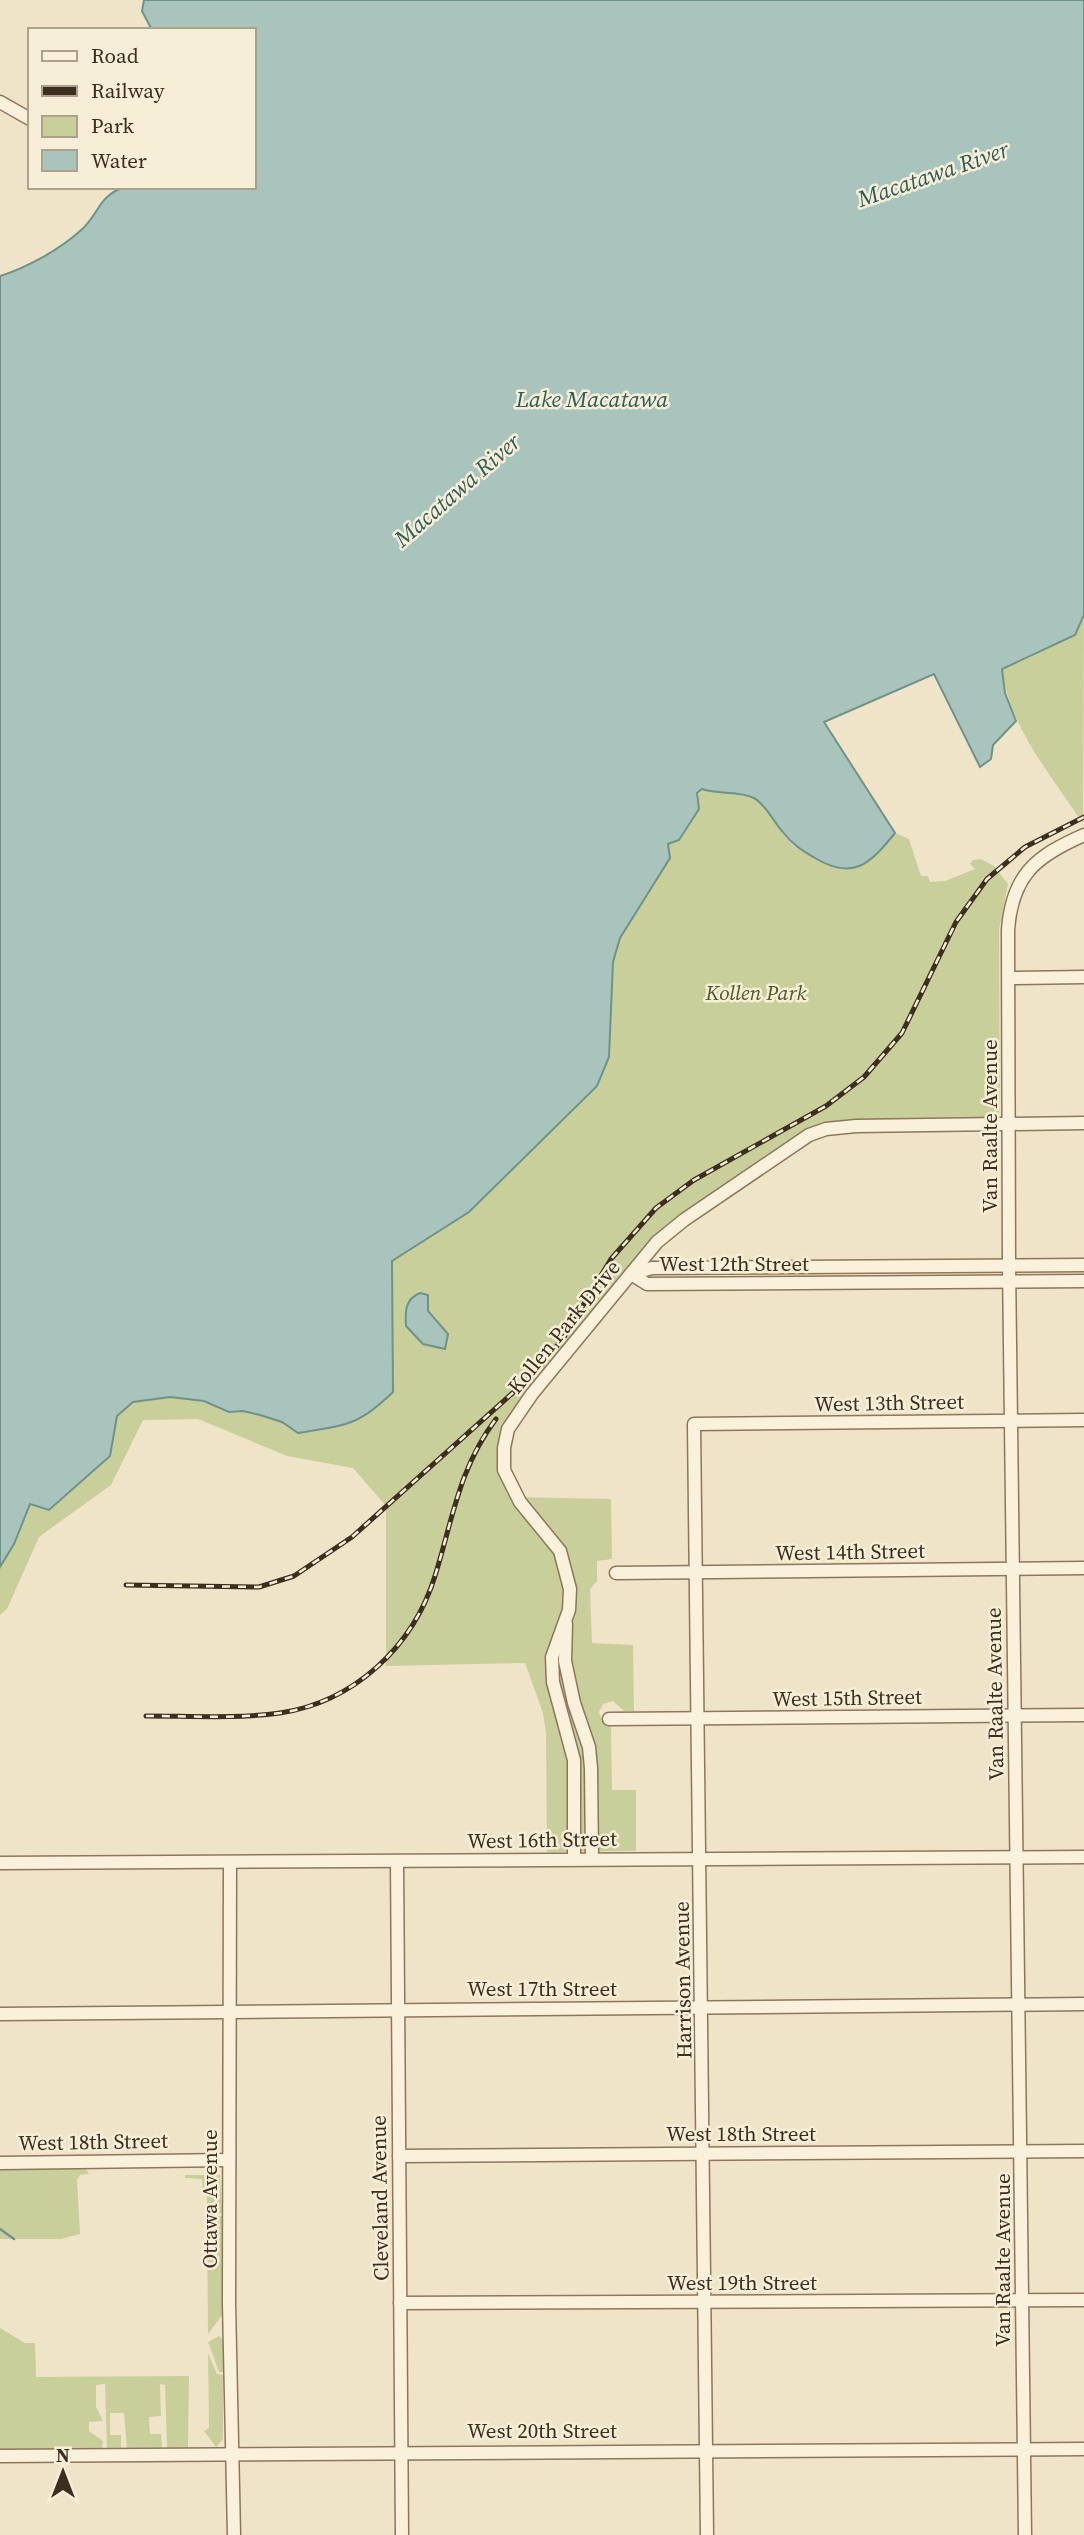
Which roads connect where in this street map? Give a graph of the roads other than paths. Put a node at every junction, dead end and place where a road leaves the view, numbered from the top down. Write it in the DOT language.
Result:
graph roads {
  1 [pos="0,102"];
  2 [pos="28,118"];
  3 [pos="1084,835"];
  4 [pos="1084,977"];
  5 [pos="1009,978"];
  6 [pos="1084,1123"];
  7 [pos="1009,1124"];
  8 [pos="1009,1265"];
  9 [pos="1084,1265"];
  10 [pos="631,1274"];
  11 [pos="1084,1281"];
  12 [pos="1009,1282"];
  13 [pos="1084,1420"];
  14 [pos="1012,1421"];
  15 [pos="694,1424"];
  16 [pos="1084,1568"];
  17 [pos="1013,1569"];
  18 [pos="616,1573"];
  19 [pos="697,1573"];
  20 [pos="565,1623"];
  21 [pos="1084,1715"];
  22 [pos="1015,1716"];
  23 [pos="609,1719"];
  24 [pos="699,1719"];
  25 [pos="700,1857"];
  26 [pos="1084,1857"];
  27 [pos="1017,1858"];
  28 [pos="574,1859"];
  29 [pos="592,1859"];
  30 [pos="397,1861"];
  31 [pos="0,1863"];
  32 [pos="230,1863"];
  33 [pos="1018,2003"];
  34 [pos="1084,2004"];
  35 [pos="702,2007"];
  36 [pos="397,2009"];
  37 [pos="232,2013"];
  38 [pos="0,2014"];
  39 [pos="1021,2151"];
  40 [pos="1084,2151"];
  41 [pos="704,2153"];
  42 [pos="399,2157"];
  43 [pos="229,2160"];
  44 [pos="0,2163"];
  45 [pos="1084,2300"];
  46 [pos="1022,2301"];
  47 [pos="705,2302"];
  48 [pos="400,2303"];
  49 [pos="706,2449"];
  50 [pos="1024,2449"];
  51 [pos="1084,2449"];
  52 [pos="401,2451"];
  53 [pos="232,2453"];
  54 [pos="0,2456"];
  55 [pos="234,2535"];
  56 [pos="402,2535"];
  57 [pos="708,2535"];
  58 [pos="1025,2535"];
  1 -- 2 [label="street"];
  3 -- 5 [label="street, Van Raalte Avenue"];
  4 -- 5 [label="street"];
  5 -- 7 [label="street, Van Raalte Avenue"];
  6 -- 7 [label="street"];
  7 -- 8 [label="street, Van Raalte Avenue"];
  7 -- 10 [label="street, Kollen Park Drive"];
  8 -- 9 [label="street, West 12th Street"];
  8 -- 10 [label="street, West 12th Street"];
  8 -- 12 [label="street, Van Raalte Avenue"];
  10 -- 12 [label="street, West 12th Street"];
  10 -- 20 [label="street, Kollen Park Drive"];
  11 -- 12 [label="street, West 12th Street"];
  12 -- 14 [label="street, Van Raalte Avenue"];
  13 -- 14 [label="street, West 13th Street"];
  14 -- 15 [label="street, West 13th Street"];
  14 -- 17 [label="street, Van Raalte Avenue"];
  15 -- 19 [label="street, Harrison Avenue"];
  16 -- 17 [label="street, West 14th Street"];
  17 -- 19 [label="street, West 14th Street"];
  17 -- 22 [label="street, Van Raalte Avenue"];
  18 -- 19 [label="street, West 14th Street"];
  19 -- 24 [label="street, Harrison Avenue"];
  20 -- 28 [label="street, Kollen Park Drive"];
  20 -- 29 [label="street, Kollen Park Drive"];
  21 -- 22 [label="street, West 15th Street"];
  22 -- 24 [label="street, West 15th Street"];
  22 -- 27 [label="street, Van Raalte Avenue"];
  23 -- 24 [label="street, West 15th Street"];
  24 -- 25 [label="street, Harrison Avenue"];
  25 -- 27 [label="street, West 16th Street"];
  25 -- 29 [label="street, West 16th Street"];
  25 -- 35 [label="street, Harrison Avenue"];
  26 -- 27 [label="street, West 16th Street"];
  27 -- 33 [label="street, Van Raalte Avenue"];
  28 -- 29 [label="street, West 16th Street"];
  28 -- 30 [label="street, West 16th Street"];
  30 -- 32 [label="street, West 16th Street"];
  30 -- 36 [label="street, Cleveland Avenue"];
  31 -- 32 [label="street, West 16th Street"];
  32 -- 37 [label="street, Ottawa Avenue"];
  33 -- 34 [label="street, West 17th Street"];
  33 -- 35 [label="street, West 17th Street"];
  33 -- 39 [label="street, Van Raalte Avenue"];
  35 -- 36 [label="street, West 17th Street"];
  35 -- 41 [label="street, Harrison Avenue"];
  36 -- 37 [label="street, West 17th Street"];
  36 -- 42 [label="street, Cleveland Avenue"];
  37 -- 38 [label="street, West 17th Street"];
  37 -- 43 [label="street, Ottawa Avenue"];
  39 -- 40 [label="street, West 18th Street"];
  39 -- 41 [label="street, West 18th Street"];
  39 -- 46 [label="street, Van Raalte Avenue"];
  41 -- 42 [label="street, West 18th Street"];
  41 -- 47 [label="street, Harrison Avenue"];
  42 -- 48 [label="street, Cleveland Avenue"];
  43 -- 44 [label="street, West 18th Street"];
  43 -- 53 [label="street, Ottawa Avenue"];
  45 -- 46 [label="street, West 19th Street"];
  46 -- 47 [label="street, West 19th Street"];
  46 -- 50 [label="street, Van Raalte Avenue"];
  47 -- 48 [label="street, West 19th Street"];
  47 -- 49 [label="street, Harrison Avenue"];
  48 -- 52 [label="street, Cleveland Avenue"];
  49 -- 50 [label="street, West 20th Street"];
  49 -- 52 [label="street, West 20th Street"];
  49 -- 57 [label="street, Harrison Avenue"];
  50 -- 51 [label="street, West 20th Street"];
  50 -- 58 [label="street, Van Raalte Avenue"];
  52 -- 53 [label="street, West 20th Street"];
  52 -- 56 [label="street, Cleveland Avenue"];
  53 -- 54 [label="street, West 20th Street"];
  53 -- 55 [label="street, Ottawa Avenue"];
}
